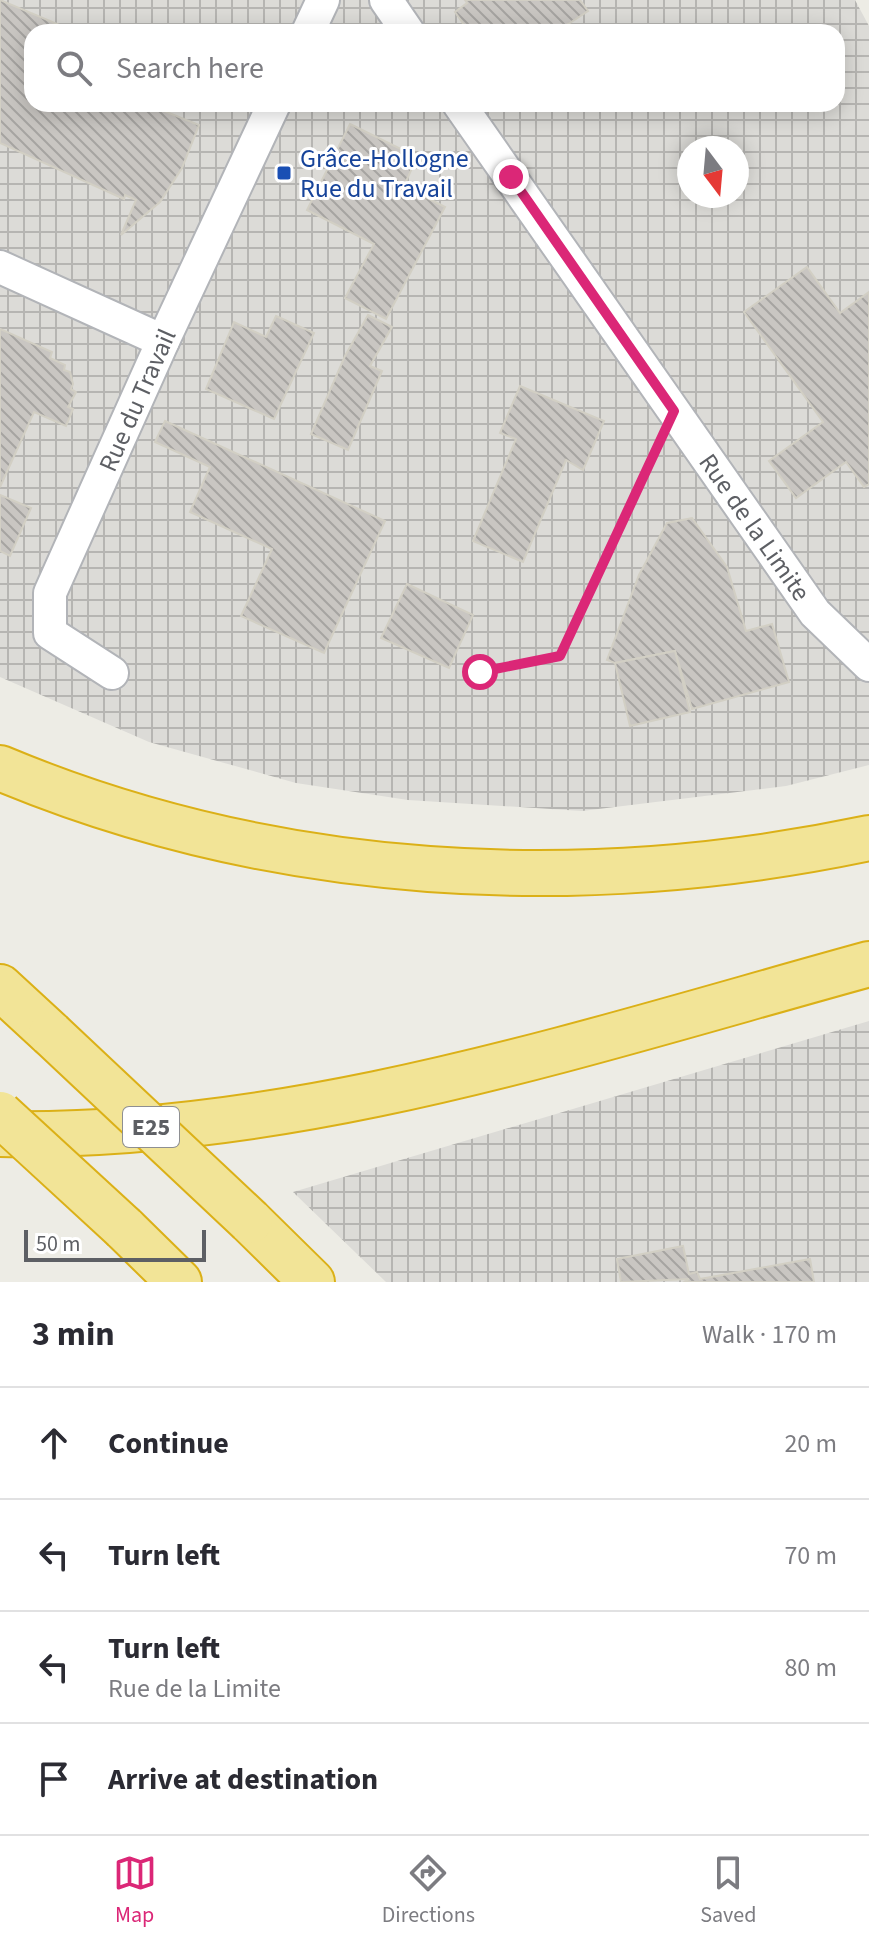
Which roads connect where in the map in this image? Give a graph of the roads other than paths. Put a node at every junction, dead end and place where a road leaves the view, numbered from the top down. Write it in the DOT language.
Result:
graph roads {
  1 [pos="323,0"];
  2 [pos="386,0"];
  3 [pos="312,24"];
  4 [pos="402,24"];
  5 [pos="270,112"];
  6 [pos="465,112"];
  7 [pos="0,267"];
  8 [pos="163,341"];
  9 [pos="869,665"];
  10 [pos="112,673"];
  11 [pos="0,768"];
  12 [pos="869,838"];
  13 [pos="869,964"];
  14 [pos="0,987"];
  15 [pos="0,1114"];
  16 [pos="0,1134"];
  17 [pos="179,1282"];
  18 [pos="312,1282"];
  1 -- 3 [label="street"];
  2 -- 4 [label="street"];
  5 -- 8 [label="street, Rue du Travail"];
  6 -- 9 [label="street, Rue de la Limite"];
  7 -- 8 [label="street"];
  8 -- 10 [label="street, Rue du Travail"];
  11 -- 12 [label="highway"];
  13 -- 16 [label="highway"];
  14 -- 18 [label="highway, E25, bridge"];
  15 -- 17 [label="highway, bridge"];
}
